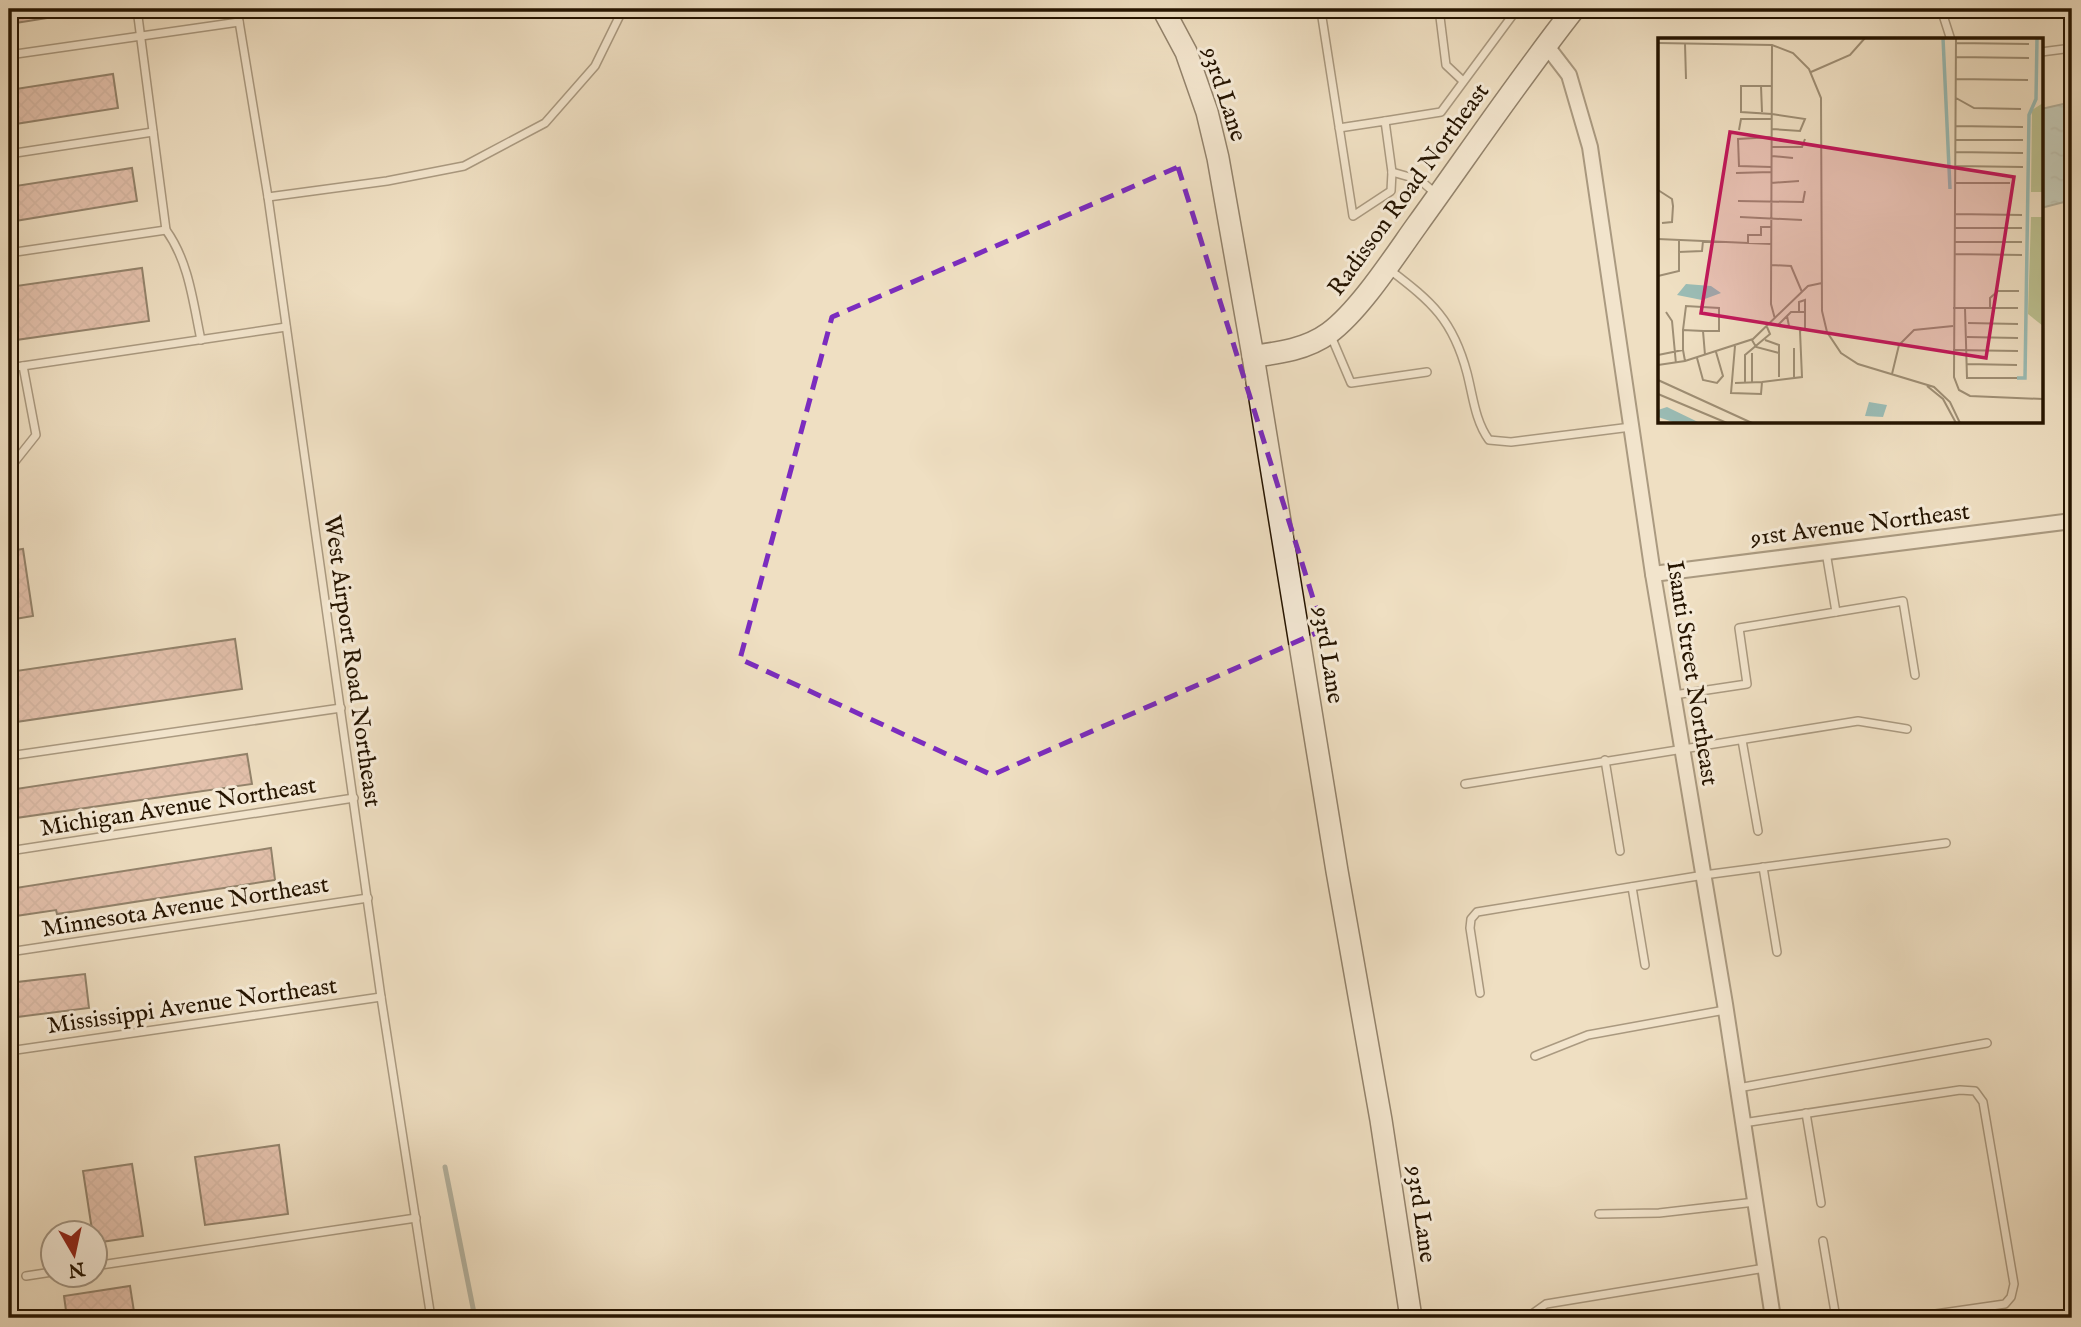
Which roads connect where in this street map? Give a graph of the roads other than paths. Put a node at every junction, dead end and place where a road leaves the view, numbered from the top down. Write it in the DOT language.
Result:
graph roads {
  1 [pos="137,9"];
  2 [pos="237,9"];
  3 [pos="623,9"];
  4 [pos="1163,9"];
  5 [pos="1323,9"];
  6 [pos="1439,9"];
  7 [pos="1511,9"];
  8 [pos="1574,9"];
  9 [pos="1941,9"];
  10 [pos="239,22"];
  11 [pos="141,36"];
  12 [pos="1950,38"];
  13 [pos="1546,45"];
  14 [pos="2072,48"];
  15 [pos="2042,52"];
  16 [pos="9,55"];
  17 [pos="1463,82"];
  18 [pos="1385,121"];
  19 [pos="1339,128"];
  20 [pos="153,132"];
  21 [pos="9,154"];
  22 [pos="1392,172"];
  23 [pos="1438,195"];
  24 [pos="268,197"];
  25 [pos="166,230"];
  26 [pos="9,253"];
  27 [pos="1387,268"];
  28 [pos="286,327"];
  29 [pos="1329,333"];
  30 [pos="201,340"];
  31 [pos="1253,356"];
  32 [pos="23,366"];
  33 [pos="9,368"];
  34 [pos="1427,372"];
  35 [pos="1631,427"];
  36 [pos="9,469"];
  37 [pos="2072,521"];
  38 [pos="1826,551"];
  39 [pos="1653,574"];
  40 [pos="1836,612"];
  41 [pos="1915,675"];
  42 [pos="1674,695"];
  43 [pos="341,708"];
  44 [pos="1908,729"];
  45 [pos="1742,740"];
  46 [pos="1683,749"];
  47 [pos="9,756"];
  48 [pos="1605,760"];
  49 [pos="1465,783"];
  50 [pos="354,798"];
  51 [pos="1758,831"];
  52 [pos="1946,843"];
  53 [pos="9,851"];
  54 [pos="1620,851"];
  55 [pos="1763,867"];
  56 [pos="1704,875"];
  57 [pos="1632,887"];
  58 [pos="368,898"];
  59 [pos="9,952"];
  60 [pos="1777,952"];
  61 [pos="1645,965"];
  62 [pos="1480,993"];
  63 [pos="381,997"];
  64 [pos="1726,1010"];
  65 [pos="1987,1043"];
  66 [pos="9,1051"];
  67 [pos="1535,1056"];
  68 [pos="1738,1088"];
  69 [pos="1805,1113"];
  70 [pos="1743,1122"];
  71 [pos="1755,1202"];
  72 [pos="1821,1202"];
  73 [pos="1599,1214"];
  74 [pos="416,1218"];
  75 [pos="1823,1241"];
  76 [pos="108,1264"];
  77 [pos="1765,1268"];
  78 [pos="38,1274"];
  79 [pos="26,1276"];
  80 [pos="431,1318"];
  81 [pos="1411,1318"];
  82 [pos="1532,1318"];
  83 [pos="1773,1318"];
  84 [pos="1836,1318"];
  85 [pos="1908,1318"];
  1 -- 11 [label="lane"];
  2 -- 10 [label="lane, West Airport Road Northeast"];
  3 -- 24 [label="lane"];
  4 -- 31 [label="street, 93rd Lane"];
  5 -- 19 [label="lane"];
  6 -- 17 [label="lane"];
  7 -- 17 [label="lane"];
  8 -- 13 [label="street, Radisson Road Northeast"];
  9 -- 12 [label="lane"];
  10 -- 11 [label="lane"];
  10 -- 24 [label="lane, West Airport Road Northeast"];
  11 -- 16 [label="lane"];
  11 -- 20 [label="lane"];
  13 -- 23 [label="street, Radisson Road Northeast"];
  13 -- 35 [label="street, Isanti Street Northeast"];
  14 -- 15 [label="lane"];
  17 -- 18 [label="lane"];
  18 -- 19 [label="lane"];
  18 -- 22 [label="lane"];
  19 -- 22 [label="lane"];
  20 -- 21 [label="lane"];
  20 -- 25 [label="lane"];
  22 -- 23 [label="lane"];
  23 -- 27 [label="street, Radisson Road Northeast"];
  24 -- 28 [label="lane, West Airport Road Northeast"];
  25 -- 26 [label="lane"];
  25 -- 30 [label="lane"];
  27 -- 29 [label="street, Radisson Road Northeast"];
  27 -- 35 [label="lane"];
  28 -- 30 [label="lane"];
  28 -- 43 [label="lane, West Airport Road Northeast"];
  29 -- 31 [label="street, Radisson Road Northeast"];
  29 -- 34 [label="lane"];
  30 -- 32 [label="lane"];
  31 -- 81 [label="street, 93rd Lane"];
  32 -- 33 [label="lane"];
  32 -- 36 [label="lane"];
  35 -- 39 [label="street, Isanti Street Northeast"];
  37 -- 38 [label="street, 91st Avenue Northeast"];
  38 -- 39 [label="street, 91st Avenue Northeast"];
  38 -- 40 [label="lane"];
  39 -- 42 [label="street, Isanti Street Northeast"];
  40 -- 41 [label="lane"];
  40 -- 42 [label="lane"];
  42 -- 46 [label="street, Isanti Street Northeast"];
  43 -- 47 [label="lane"];
  43 -- 50 [label="lane, West Airport Road Northeast"];
  44 -- 45 [label="lane"];
  45 -- 46 [label="lane"];
  45 -- 51 [label="lane"];
  46 -- 48 [label="lane"];
  46 -- 56 [label="street, Isanti Street Northeast"];
  48 -- 49 [label="lane"];
  48 -- 54 [label="lane"];
  50 -- 53 [label="lane, Michigan Avenue Northeast"];
  50 -- 58 [label="lane, West Airport Road Northeast"];
  52 -- 55 [label="lane"];
  55 -- 56 [label="lane"];
  55 -- 60 [label="lane"];
  56 -- 57 [label="lane"];
  56 -- 64 [label="street, Isanti Street Northeast"];
  57 -- 61 [label="lane"];
  57 -- 62 [label="lane"];
  58 -- 59 [label="lane, Minnesota Avenue Northeast"];
  58 -- 63 [label="lane, West Airport Road Northeast"];
  63 -- 66 [label="lane, Mississippi Avenue Northeast"];
  63 -- 74 [label="lane, West Airport Road Northeast"];
  64 -- 67 [label="lane"];
  64 -- 68 [label="street, Isanti Street Northeast"];
  65 -- 68 [label="lane"];
  68 -- 70 [label="street, Isanti Street Northeast"];
  69 -- 70 [label="lane"];
  69 -- 72 [label="lane"];
  69 -- 85 [label="lane"];
  70 -- 71 [label="street, Isanti Street Northeast"];
  71 -- 73 [label="lane"];
  71 -- 77 [label="street, Isanti Street Northeast"];
  74 -- 76 [label="lane"];
  74 -- 80 [label="lane, West Airport Road Northeast"];
  75 -- 84 [label="lane"];
  77 -- 82 [label="lane"];
  77 -- 83 [label="street, Isanti Street Northeast"];
  78 -- 79 [label="lane"];
}
